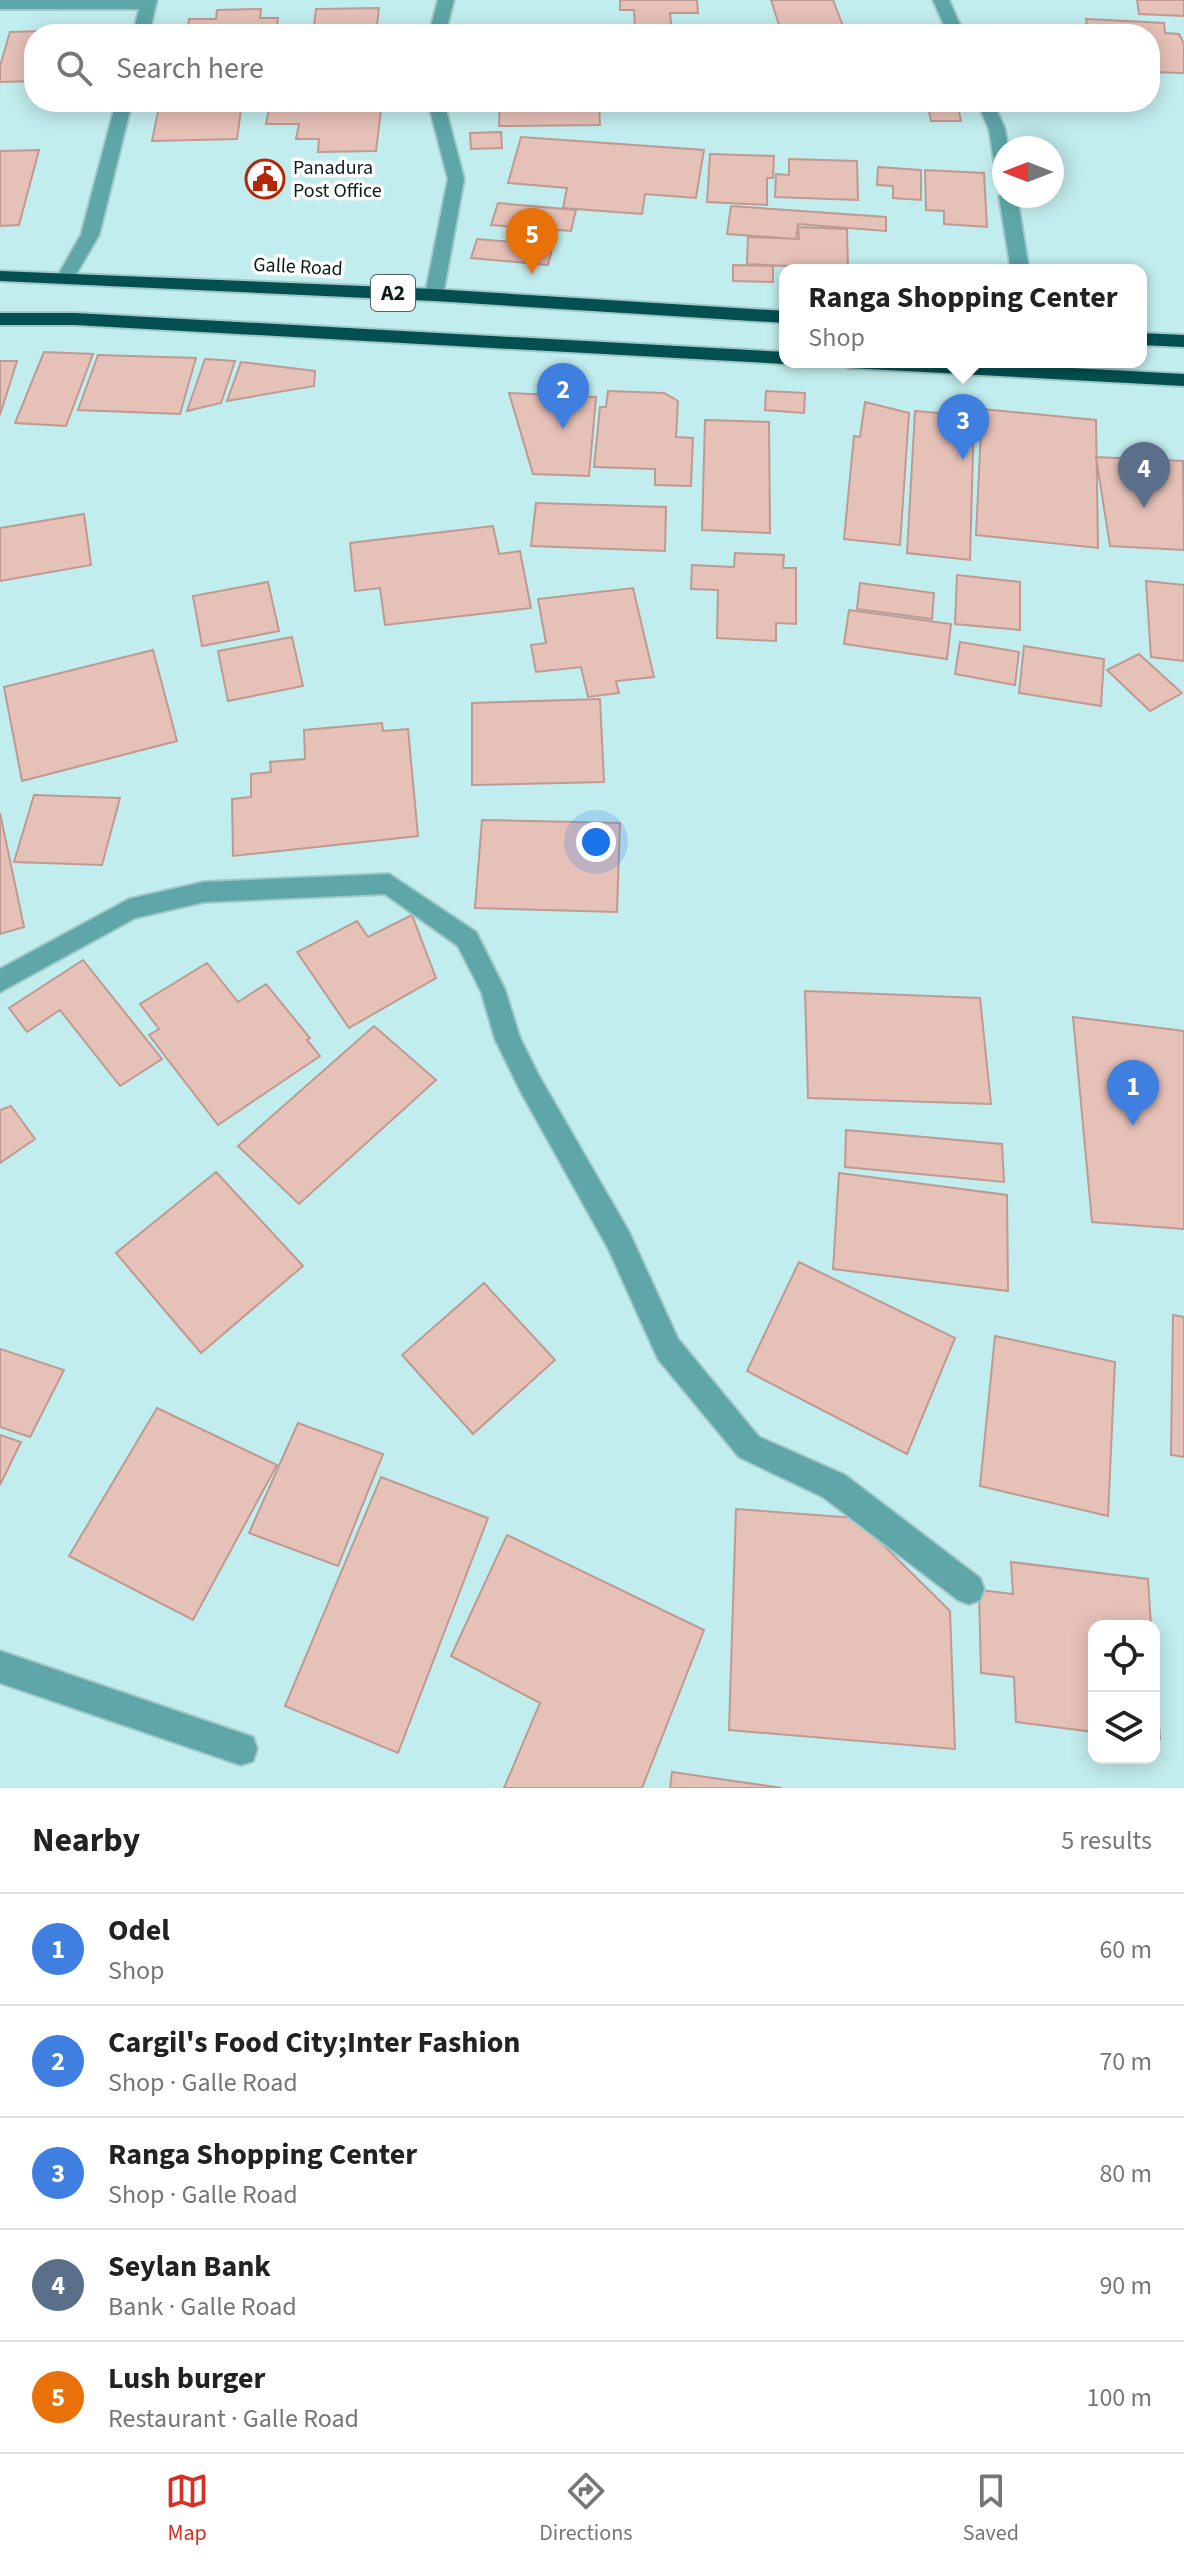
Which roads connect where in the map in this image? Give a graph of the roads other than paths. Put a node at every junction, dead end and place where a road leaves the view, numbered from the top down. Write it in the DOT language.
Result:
graph roads {
  1 [pos="446,0"];
  2 [pos="941,0"];
  3 [pos="149,3"];
  4 [pos="0,4"];
  5 [pos="144,24"];
  6 [pos="440,24"];
  7 [pos="952,24"];
  8 [pos="121,112"];
  9 [pos="439,112"];
  10 [pos="989,112"];
  11 [pos="998,136"];
  12 [pos="1010,208"];
  13 [pos="1019,264"];
  14 [pos="0,276"];
  15 [pos="66,277"];
  16 [pos="434,295"];
  17 [pos="779,317"];
  18 [pos="0,319"];
  19 [pos="1147,339"];
  20 [pos="1184,341"];
  21 [pos="779,358"];
  22 [pos="961,368"];
  23 [pos="1184,380"];
  24 [pos="0,981"];
  25 [pos="969,1589"];
  26 [pos="0,1667"];
  27 [pos="241,1749"];
  1 -- 6 [label="street"];
  2 -- 7 [label="street"];
  3 -- 4 [label="street"];
  3 -- 5 [label="street"];
  8 -- 15 [label="street"];
  9 -- 16 [label="street"];
  10 -- 11 [label="street"];
  12 -- 13 [label="street"];
  14 -- 15 [label="highway, Galle Road / A2"];
  15 -- 16 [label="highway, Galle Road / A2"];
  16 -- 17 [label="highway, Galle Road / A2"];
  18 -- 21 [label="highway, A2"];
  19 -- 20 [label="highway"];
  22 -- 23 [label="highway"];
  24 -- 25 [label="street"];
  26 -- 27 [label="street"];
}
